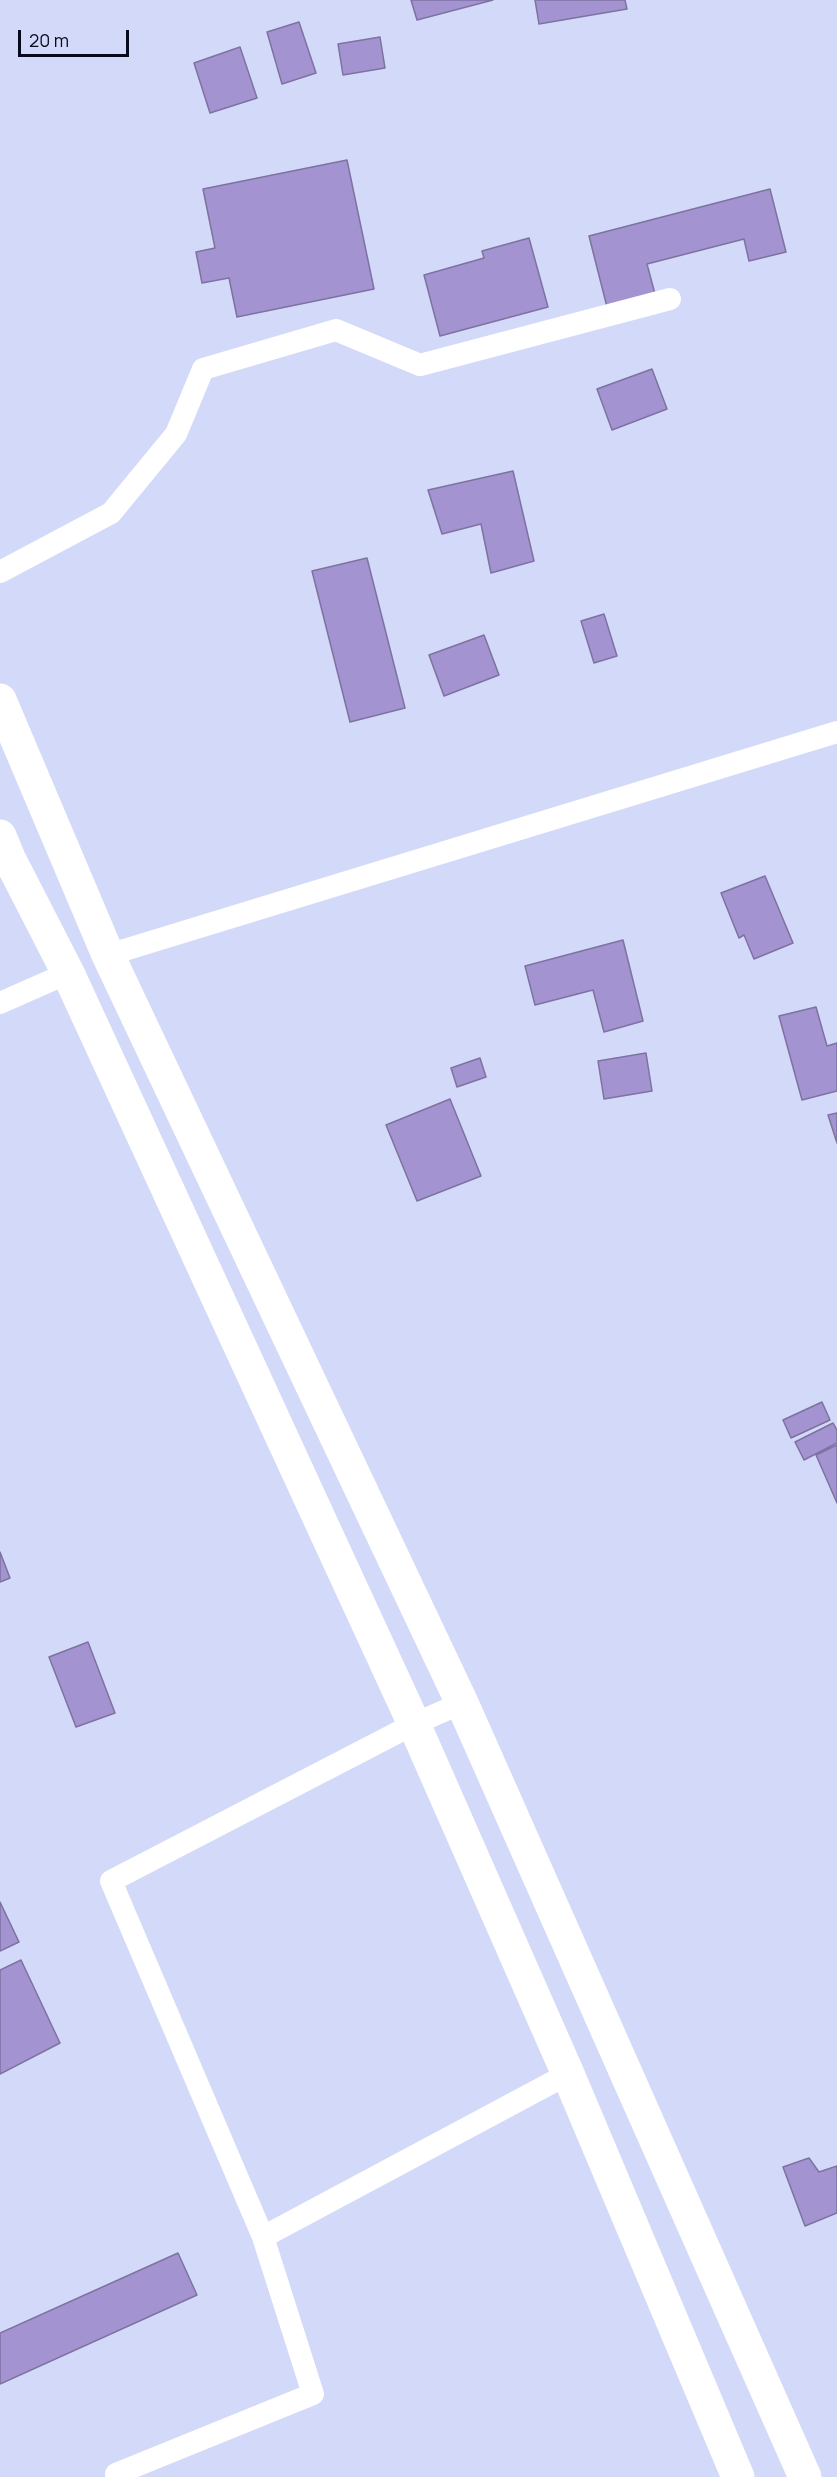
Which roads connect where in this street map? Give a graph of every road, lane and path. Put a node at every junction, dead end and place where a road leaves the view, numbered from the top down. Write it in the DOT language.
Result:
graph roads {
  1 [pos="670,299"];
  2 [pos="0,572"];
  3 [pos="0,700"];
  4 [pos="837,732"];
  5 [pos="0,836"];
  6 [pos="108,955"];
  7 [pos="68,973"];
  8 [pos="0,1003"];
  9 [pos="462,1703"];
  10 [pos="414,1724"];
  11 [pos="568,2074"];
  12 [pos="263,2237"];
  13 [pos="116,2474"];
  14 [pos="738,2477"];
  15 [pos="805,2477"];
  1 -- 2 [label="lane"];
  3 -- 6 [label="street"];
  4 -- 6 [label="lane"];
  5 -- 7 [label="street"];
  6 -- 9 [label="street"];
  7 -- 8 [label="lane"];
  7 -- 10 [label="street"];
  9 -- 10 [label="lane"];
  9 -- 15 [label="street"];
  10 -- 11 [label="street"];
  10 -- 12 [label="lane"];
  11 -- 12 [label="lane"];
  11 -- 14 [label="street"];
  12 -- 13 [label="lane"];
}
